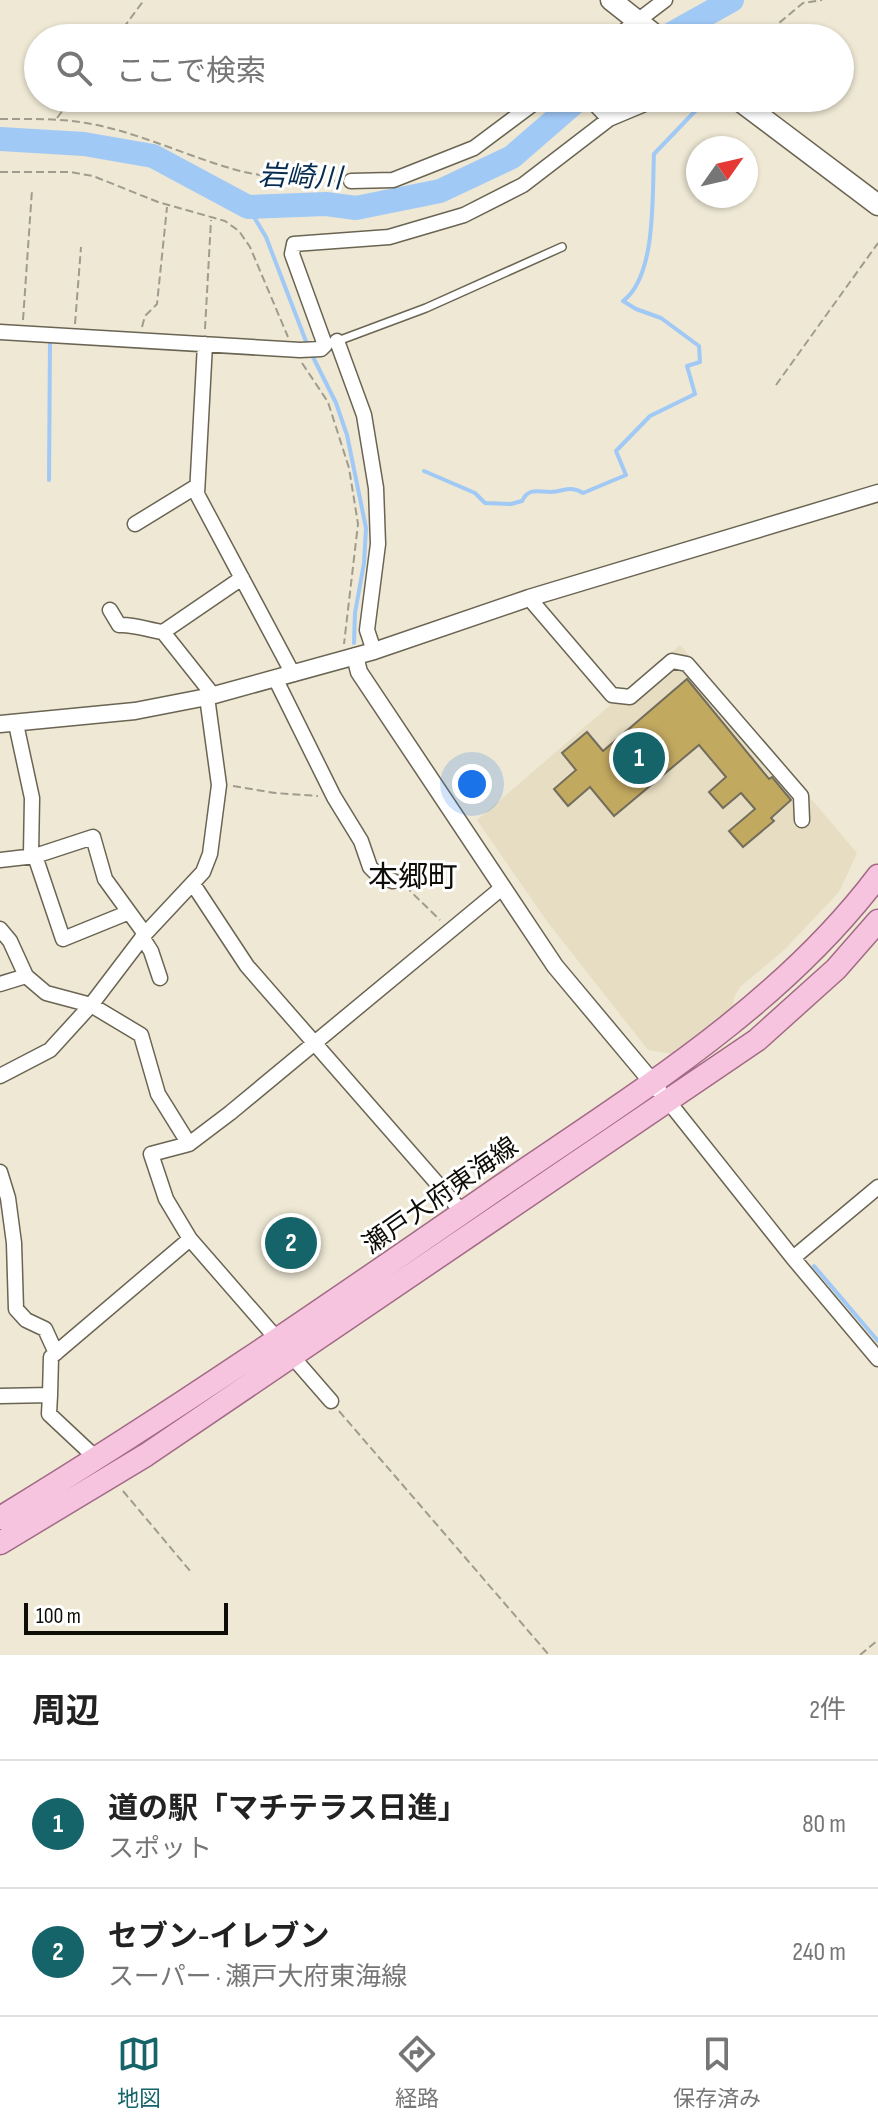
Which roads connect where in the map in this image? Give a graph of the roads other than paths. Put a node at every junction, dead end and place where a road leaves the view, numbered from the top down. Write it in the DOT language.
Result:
graph roads {
  1 [pos="611,0"];
  2 [pos="665,0"];
  3 [pos="638,21"];
  4 [pos="634,24"];
  5 [pos="642,24"];
  6 [pos="522,112"];
  7 [pos="602,112"];
  8 [pos="623,112"];
  9 [pos="755,112"];
  10 [pos="608,118"];
  11 [pos="351,181"];
  12 [pos="878,205"];
  13 [pos="562,247"];
  14 [pos="0,332"];
  15 [pos="205,344"];
  16 [pos="328,345"];
  17 [pos="197,486"];
  18 [pos="878,493"];
  19 [pos="135,524"];
  20 [pos="242,578"];
  21 [pos="529,598"];
  22 [pos="110,610"];
  23 [pos="163,632"];
  24 [pos="374,651"];
  25 [pos="348,657"];
  26 [pos="293,674"];
  27 [pos="275,678"];
  28 [pos="210,696"];
  29 [pos="8,724"];
  30 [pos="802,820"];
  31 [pos="33,855"];
  32 [pos="0,860"];
  33 [pos="878,876"];
  34 [pos="393,881"];
  35 [pos="193,884"];
  36 [pos="503,887"];
  37 [pos="127,913"];
  38 [pos="878,921"];
  39 [pos="0,929"];
  40 [pos="144,936"];
  41 [pos="26,976"];
  42 [pos="160,978"];
  43 [pos="0,984"];
  44 [pos="91,1005"];
  45 [pos="314,1042"];
  46 [pos="0,1076"];
  47 [pos="652,1082"];
  48 [pos="668,1101"];
  49 [pos="189,1144"];
  50 [pos="0,1172"];
  51 [pos="878,1187"];
  52 [pos="463,1213"];
  53 [pos="190,1239"];
  54 [pos="14,1243"];
  55 [pos="0,1250"];
  56 [pos="793,1258"];
  57 [pos="284,1349"];
  58 [pos="56,1353"];
  59 [pos="878,1359"];
  60 [pos="50,1395"];
  61 [pos="0,1396"];
  62 [pos="331,1401"];
  63 [pos="104,1468"];
  64 [pos="0,1518"];
  65 [pos="0,1543"];
  1 -- 3 [label="main road"];
  2 -- 3 [label="street"];
  3 -- 4 [label="street"];
  3 -- 5 [label="main road"];
  6 -- 11 [label="street"];
  7 -- 10 [label="street"];
  8 -- 10 [label="street"];
  9 -- 12 [label="main road"];
  10 -- 16 [label="street"];
  13 -- 16 [label="lane"];
  14 -- 15 [label="street"];
  15 -- 16 [label="street"];
  15 -- 17 [label="street"];
  16 -- 24 [label="street"];
  17 -- 19 [label="street"];
  17 -- 20 [label="street"];
  18 -- 21 [label="street"];
  20 -- 23 [label="street"];
  20 -- 26 [label="street"];
  21 -- 24 [label="street"];
  21 -- 30 [label="street"];
  22 -- 23 [label="street"];
  23 -- 28 [label="street"];
  24 -- 25 [label="street"];
  25 -- 26 [label="street"];
  25 -- 36 [label="street"];
  26 -- 27 [label="street"];
  27 -- 28 [label="street"];
  27 -- 34 [label="street"];
  28 -- 29 [label="street"];
  28 -- 35 [label="street"];
  29 -- 31 [label="street"];
  31 -- 32 [label="street"];
  31 -- 37 [label="street"];
  31 -- 37 [label="street"];
  33 -- 47 [label="main road, 瀬戸大府東海線"];
  35 -- 40 [label="street"];
  35 -- 45 [label="street"];
  36 -- 45 [label="street"];
  36 -- 47 [label="street"];
  37 -- 40 [label="street"];
  38 -- 48 [label="main road, 瀬戸大府東海線"];
  39 -- 41 [label="street"];
  40 -- 42 [label="street"];
  40 -- 44 [label="street"];
  41 -- 43 [label="street"];
  41 -- 44 [label="street"];
  44 -- 46 [label="street"];
  44 -- 49 [label="street"];
  45 -- 49 [label="street"];
  45 -- 52 [label="street"];
  47 -- 48 [label="street"];
  47 -- 52 [label="main road, 瀬戸大府東海線"];
  48 -- 56 [label="street"];
  48 -- 57 [label="main road, 瀬戸大府東海線"];
  49 -- 53 [label="street"];
  50 -- 54 [label="street"];
  51 -- 56 [label="street"];
  52 -- 57 [label="main road, 瀬戸大府東海線"];
  53 -- 57 [label="street"];
  53 -- 58 [label="street"];
  54 -- 55 [label="street"];
  54 -- 58 [label="street"];
  56 -- 59 [label="street"];
  57 -- 62 [label="street"];
  57 -- 63 [label="main road, 瀬戸大府東海線"];
  58 -- 60 [label="street"];
  60 -- 61 [label="street"];
  60 -- 63 [label="street"];
  63 -- 64 [label="main road, 瀬戸大府東海線"];
  63 -- 65 [label="main road, 瀬戸大府東海線"];
}
